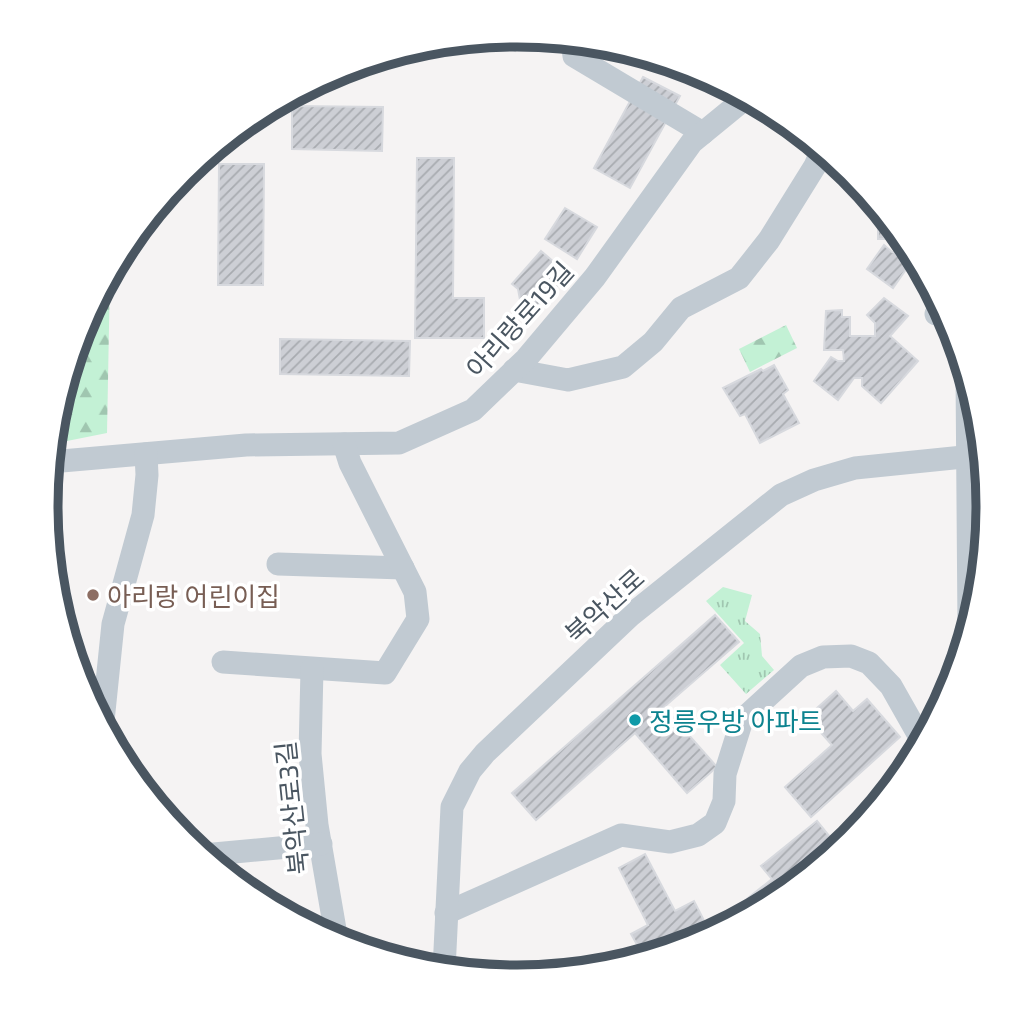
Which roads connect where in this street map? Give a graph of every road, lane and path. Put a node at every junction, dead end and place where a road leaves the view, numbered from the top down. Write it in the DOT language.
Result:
graph roads {
  1 [pos="573,51"];
  2 [pos="738,105"];
  3 [pos="703,133"];
  4 [pos="818,160"];
  5 [pos="514,370"];
  6 [pos="967,417"];
  7 [pos="344,443"];
  8 [pos="146,454"];
  9 [pos="973,456"];
  10 [pos="60,461"];
  11 [pos="278,564"];
  12 [pos="402,568"];
  13 [pos="969,584"];
  14 [pos="223,662"];
  15 [pos="312,668"];
  16 [pos="106,708"];
  17 [pos="915,734"];
  18 [pos="321,844"];
  19 [pos="218,854"];
  20 [pos="446,912"];
  21 [pos="335,927"];
  22 [pos="444,959"];
  1 -- 3 [label="street"];
  2 -- 3 [label="street, 아리랑로19길"];
  3 -- 5 [label="street, 아리랑로19길"];
  4 -- 5 [label="street"];
  5 -- 7 [label="street, 아리랑로19길"];
  6 -- 13 [label="street"];
  7 -- 8 [label="street, 아리랑로19길"];
  7 -- 12 [label="street"];
  8 -- 10 [label="street, 아리랑로19길"];
  8 -- 16 [label="street"];
  9 -- 20 [label="street, 북악산로"];
  11 -- 12 [label="street"];
  12 -- 15 [label="street"];
  14 -- 15 [label="street"];
  15 -- 18 [label="street, 북악산로3길"];
  17 -- 20 [label="street"];
  18 -- 19 [label="street"];
  18 -- 21 [label="street, 북악산로3길"];
  20 -- 22 [label="street, 북악산로"];
}
